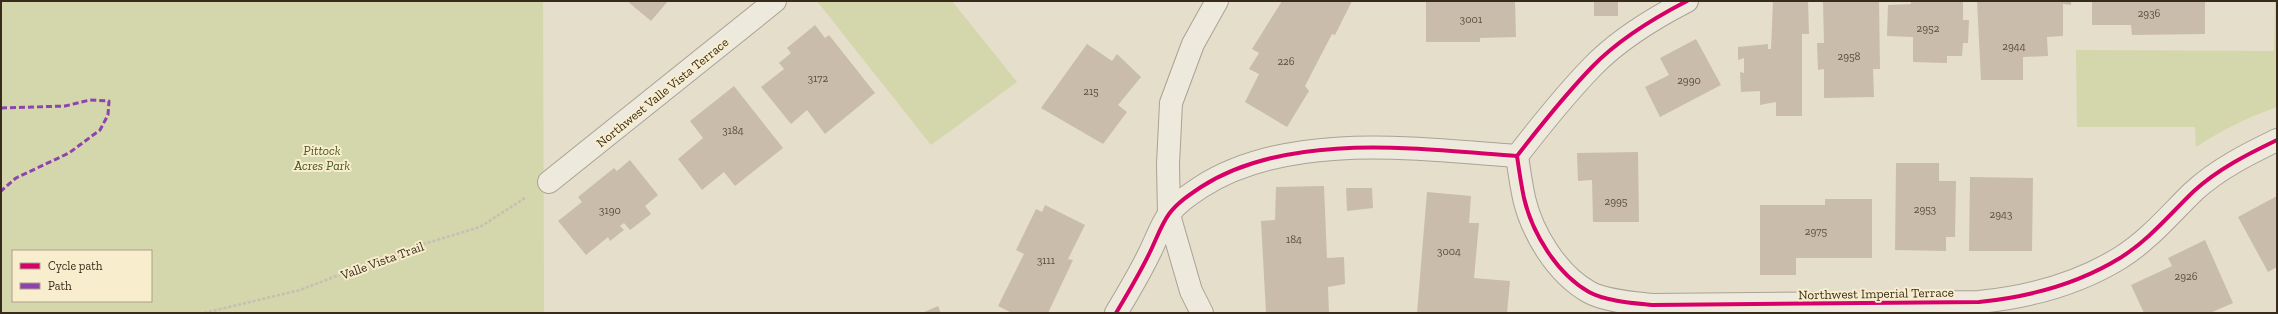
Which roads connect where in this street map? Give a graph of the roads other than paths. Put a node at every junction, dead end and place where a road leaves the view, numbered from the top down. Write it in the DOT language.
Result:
graph roads {
  1 [pos="775,1"];
  2 [pos="1217,1"];
  3 [pos="1686,1"];
  4 [pos="2277,140"];
  5 [pos="1517,156"];
  6 [pos="549,182"];
  7 [pos="1168,215"];
  8 [pos="1116,313"];
  9 [pos="1202,313"];
  1 -- 6 [label="street, Northwest Valle Vista Terrace"];
  2 -- 7 [label="street"];
  3 -- 5 [label="street"];
  4 -- 5 [label="street, Northwest Imperial Terrace"];
  5 -- 7 [label="street"];
  7 -- 8 [label="street"];
  7 -- 9 [label="street"];
}
